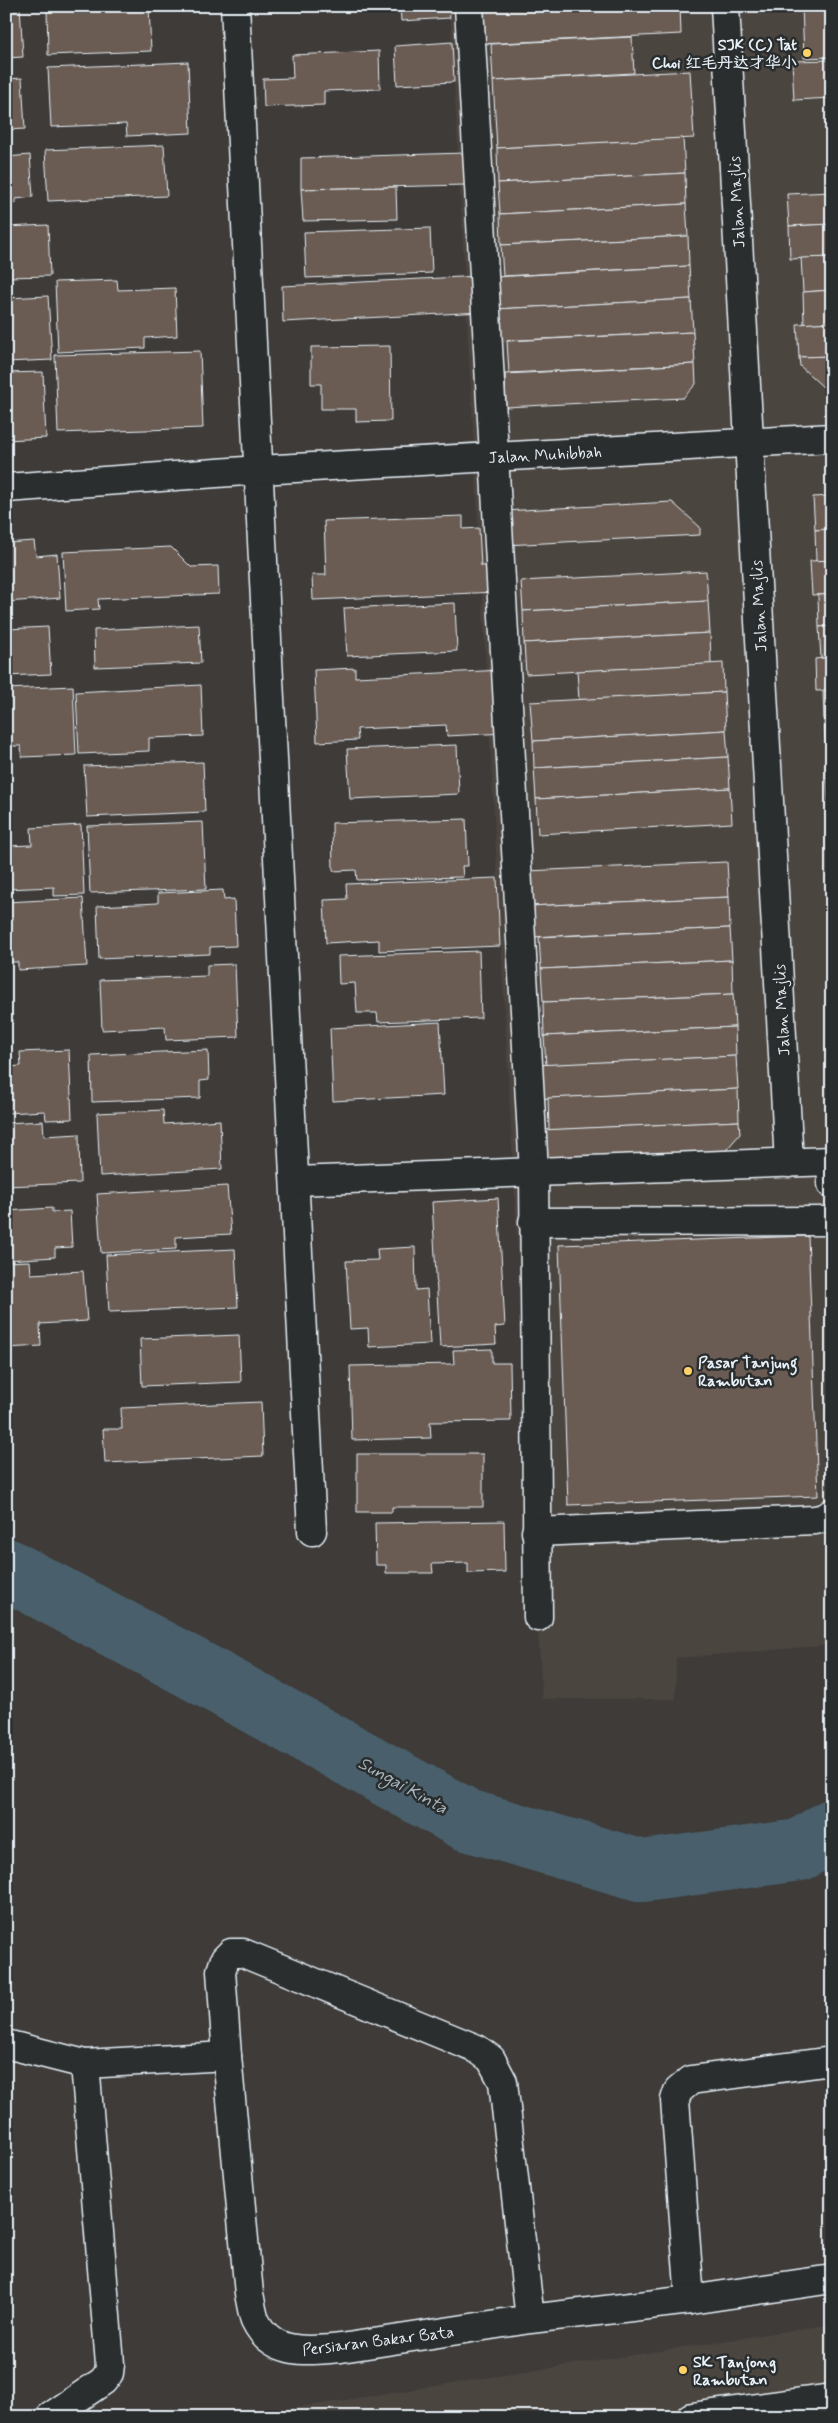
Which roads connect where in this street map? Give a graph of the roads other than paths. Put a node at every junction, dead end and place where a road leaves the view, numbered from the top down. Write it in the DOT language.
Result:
graph roads {
  1 [pos="235,6"];
  2 [pos="469,6"];
  3 [pos="725,6"];
  4 [pos="832,438"];
  5 [pos="749,443"];
  6 [pos="492,457"];
  7 [pos="258,470"];
  8 [pos="6,488"];
  9 [pos="789,1163"];
  10 [pos="831,1169"];
  11 [pos="534,1172"];
  12 [pos="294,1181"];
  13 [pos="832,1221"];
  14 [pos="532,1222"];
  15 [pos="832,1513"];
  16 [pos="312,1531"];
  17 [pos="536,1532"];
  18 [pos="538,1617"];
  19 [pos="6,2044"];
  20 [pos="227,2056"];
  21 [pos="832,2061"];
  22 [pos="85,2064"];
  23 [pos="832,2279"];
  24 [pos="690,2300"];
  25 [pos="530,2318"];
  26 [pos="832,2398"];
  27 [pos="50,2417"];
  28 [pos="691,2417"];
  1 -- 7 [label="street"];
  2 -- 6 [label="street"];
  3 -- 5 [label="street, Jalan Majlis"];
  4 -- 5 [label="street, Jalan Muhibbah"];
  5 -- 6 [label="street, Jalan Muhibbah"];
  5 -- 9 [label="street, Jalan Majlis"];
  6 -- 7 [label="street, Jalan Muhibbah"];
  6 -- 11 [label="street"];
  7 -- 8 [label="street, Jalan Muhibbah"];
  7 -- 12 [label="street"];
  9 -- 10 [label="street"];
  9 -- 11 [label="street"];
  11 -- 12 [label="street"];
  11 -- 14 [label="street"];
  12 -- 16 [label="street"];
  13 -- 14 [label="street"];
  14 -- 17 [label="street"];
  15 -- 17 [label="street"];
  17 -- 18 [label="street"];
  19 -- 22 [label="street"];
  20 -- 22 [label="street"];
  20 -- 25 [label="street, Persiaran Bakar Bata"];
  20 -- 25 [label="street, Persiaran Bakar Bata"];
  21 -- 24 [label="street"];
  22 -- 27 [label="street"];
  23 -- 24 [label="street, Persiaran Bakar Bata"];
  24 -- 25 [label="street, Persiaran Bakar Bata"];
  26 -- 28 [label="street"];
}
